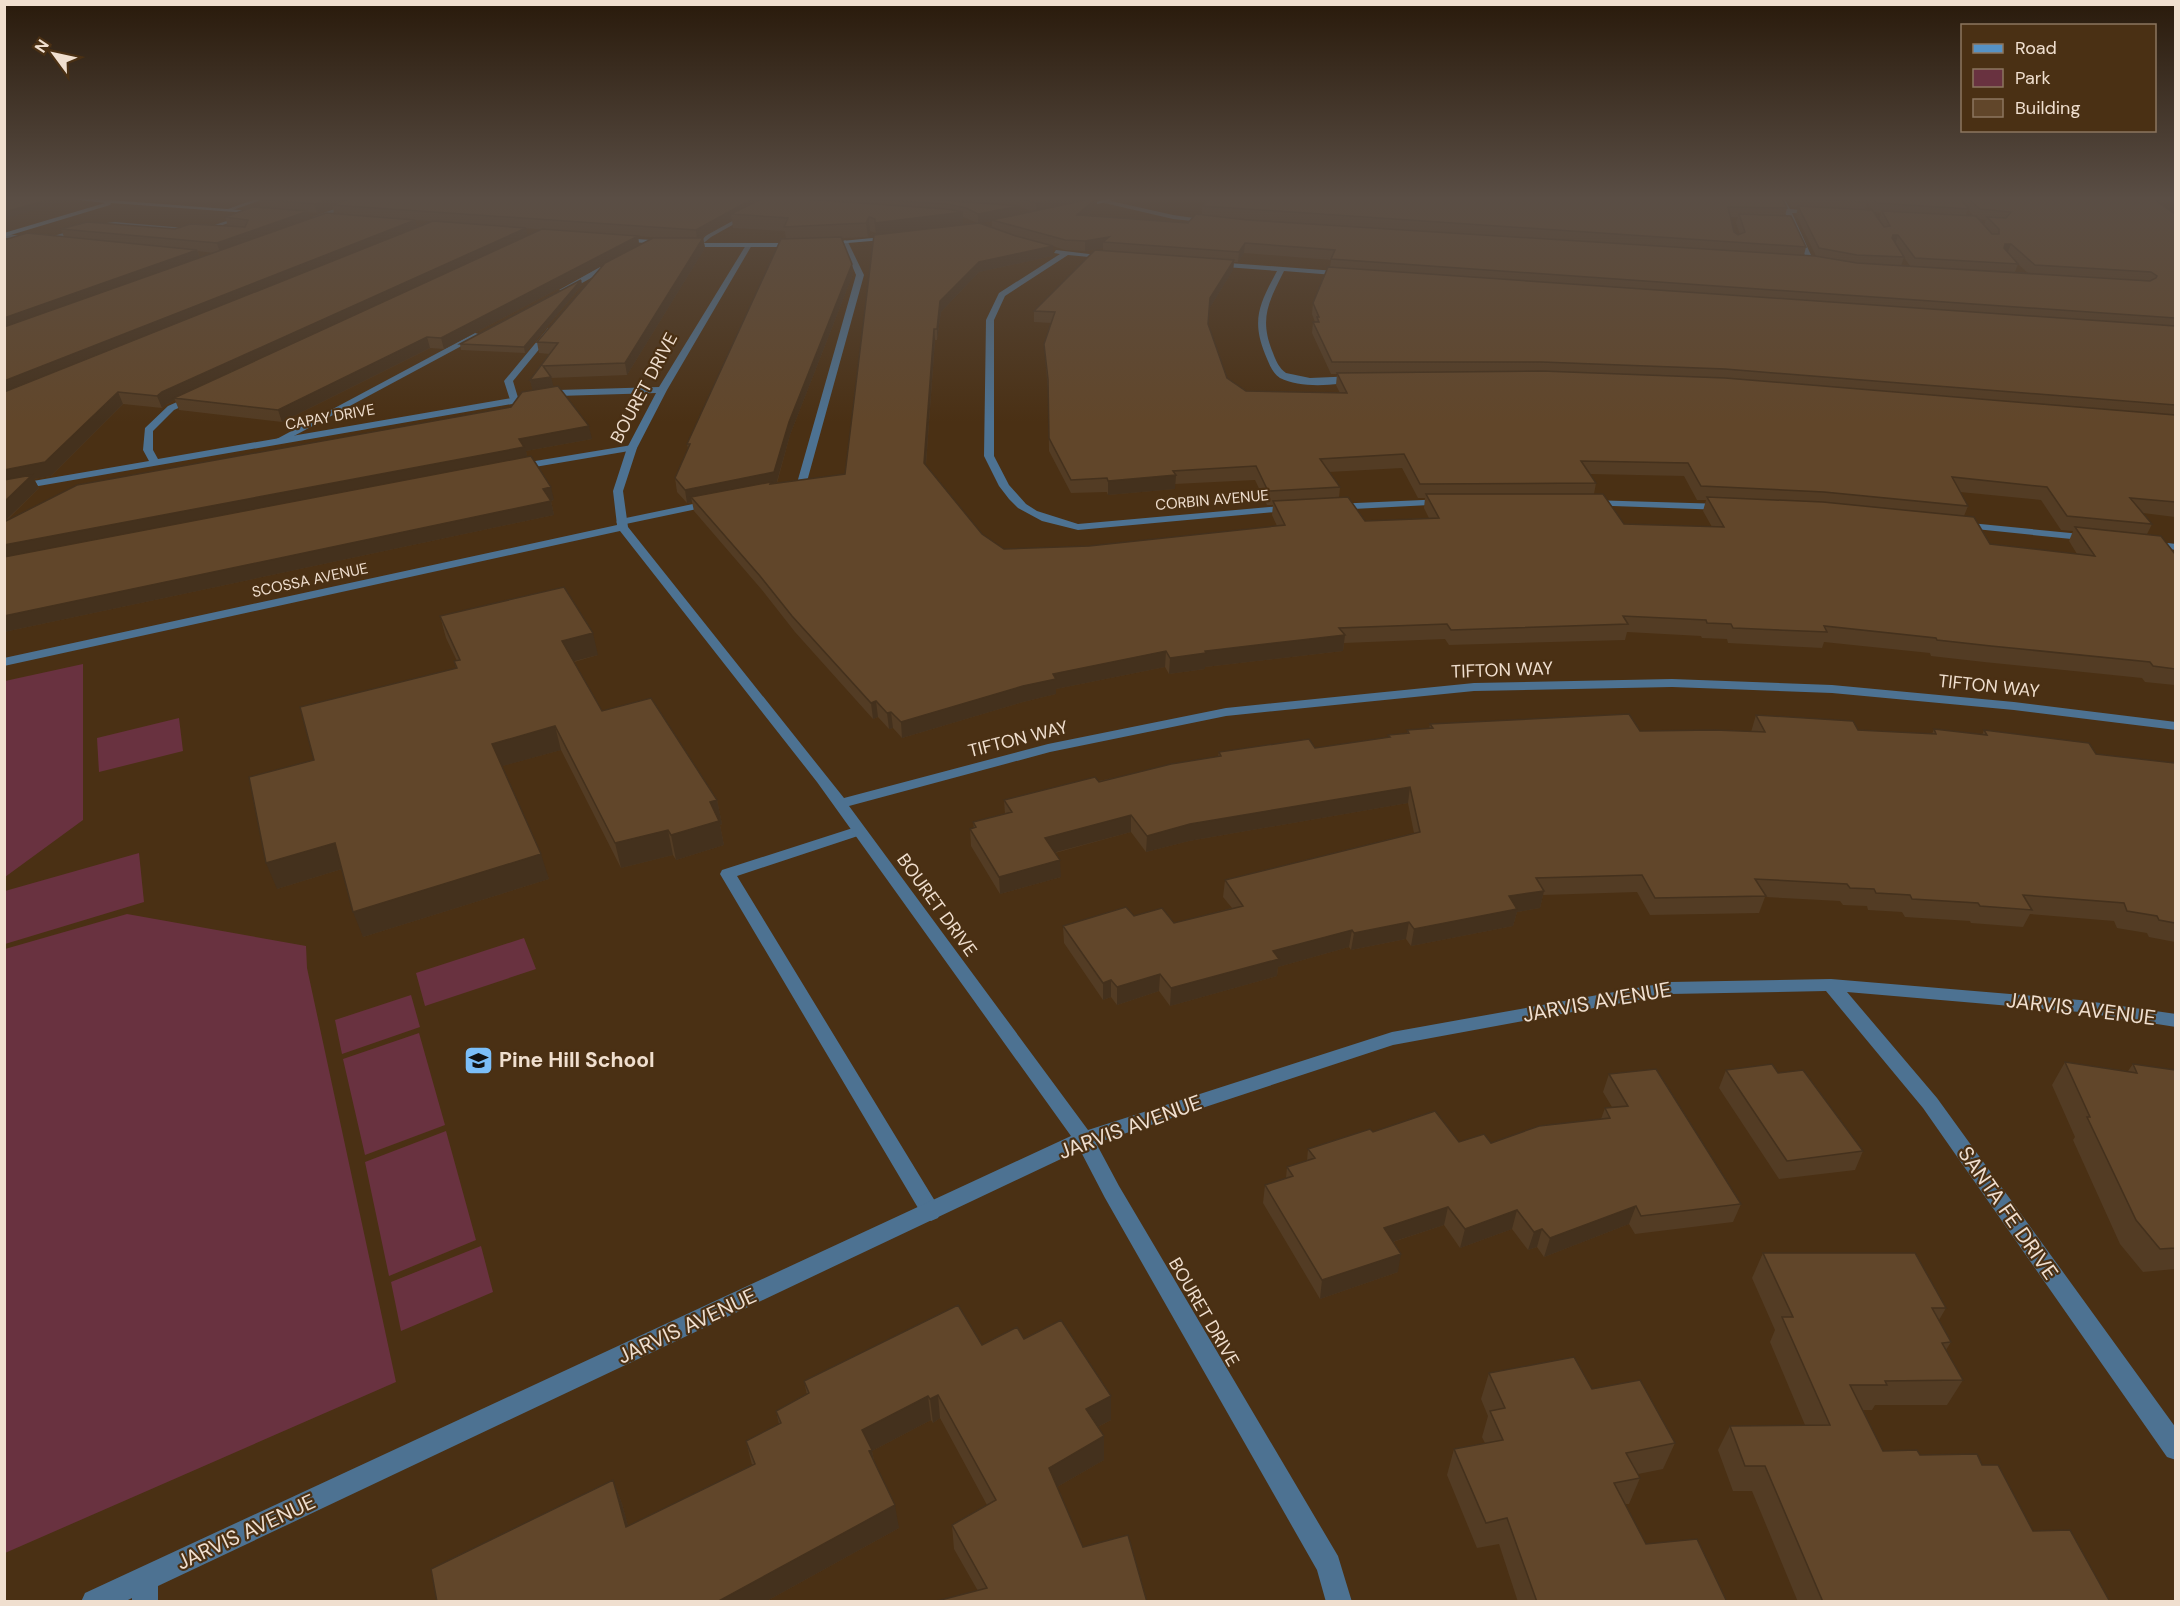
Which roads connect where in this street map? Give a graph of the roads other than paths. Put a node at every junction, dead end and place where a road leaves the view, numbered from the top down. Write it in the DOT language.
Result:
graph roads {
  1 [pos="595,273"];
  2 [pos="601,273"];
  3 [pos="731,273"];
  4 [pos="860,273"];
  5 [pos="1036,273"];
  6 [pos="1280,273"];
  7 [pos="1338,273"];
  8 [pos="1353,274"];
  9 [pos="582,293"];
  10 [pos="550,296"];
  11 [pos="555,325"];
  12 [pos="488,329"];
  13 [pos="1362,379"];
  14 [pos="662,390"];
  15 [pos="203,393"];
  16 [pos="514,400"];
  17 [pos="276,442"];
  18 [pos="632,448"];
  19 [pos="155,463"];
  20 [pos="503,470"];
  21 [pos="4,489"];
  22 [pos="778,489"];
  23 [pos="721,501"];
  24 [pos="1453,502"];
  25 [pos="1579,502"];
  26 [pos="1327,507"];
  27 [pos="1739,507"];
  28 [pos="1304,508"];
  29 [pos="1950,524"];
  30 [pos="622,525"];
  31 [pos="2104,540"];
  32 [pos="2140,543"];
  33 [pos="2175,547"];
  34 [pos="4,663"];
  35 [pos="2175,726"];
  36 [pos="839,804"];
  37 [pos="859,831"];
  38 [pos="1831,986"];
  39 [pos="2175,1021"];
  40 [pos="1084,1139"];
  41 [pos="931,1212"];
  42 [pos="2175,1449"];
  43 [pos="145,1590"];
  44 [pos="94,1602"];
  45 [pos="1339,1602"];
  1 -- 10 [label="street"];
  2 -- 9 [label="street"];
  3 -- 14 [label="street, BOURET DRIVE"];
  4 -- 22 [label="street"];
  5 -- 28 [label="street, CORBIN AVENUE"];
  6 -- 13 [label="street"];
  7 -- 8 [label="street"];
  11 -- 16 [label="street"];
  12 -- 17 [label="street"];
  14 -- 16 [label="street, CAPAY DRIVE"];
  14 -- 18 [label="street, BOURET DRIVE"];
  15 -- 19 [label="street"];
  16 -- 17 [label="street, CAPAY DRIVE"];
  17 -- 19 [label="street, CAPAY DRIVE"];
  18 -- 20 [label="street"];
  18 -- 30 [label="street, BOURET DRIVE"];
  19 -- 21 [label="street, CAPAY DRIVE"];
  23 -- 30 [label="street, SCOSSA AVENUE"];
  24 -- 26 [label="street"];
  25 -- 27 [label="street"];
  29 -- 31 [label="street"];
  30 -- 34 [label="street, SCOSSA AVENUE"];
  30 -- 36 [label="street, BOURET DRIVE"];
  32 -- 33 [label="street"];
  35 -- 36 [label="street, TIFTON WAY"];
  36 -- 37 [label="street, BOURET DRIVE"];
  37 -- 40 [label="street, BOURET DRIVE"];
  37 -- 41 [label="street"];
  38 -- 39 [label="street, JARVIS AVENUE"];
  38 -- 40 [label="street, JARVIS AVENUE"];
  38 -- 42 [label="street, SANTA FE DRIVE"];
  40 -- 41 [label="street, JARVIS AVENUE"];
  40 -- 45 [label="street, BOURET DRIVE"];
  41 -- 43 [label="street, JARVIS AVENUE"];
  43 -- 44 [label="street, JARVIS AVENUE"];
}
